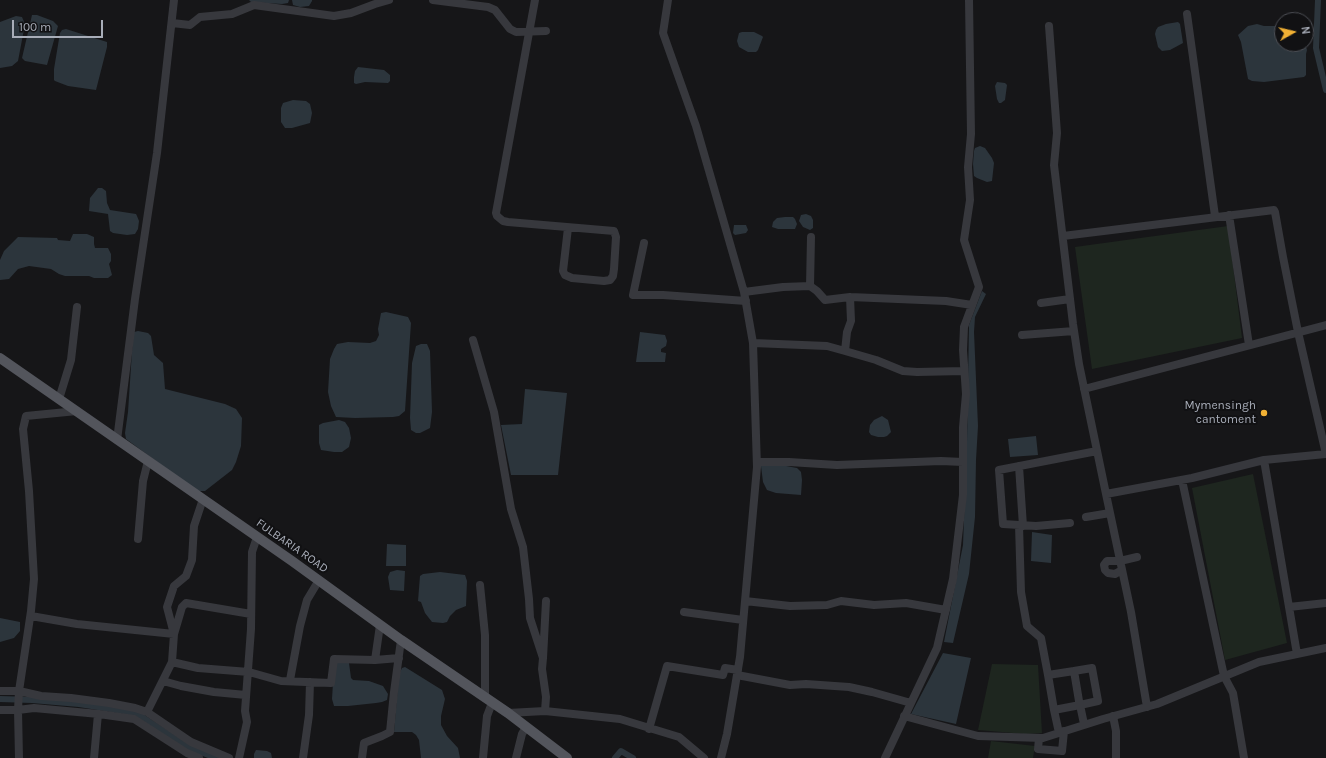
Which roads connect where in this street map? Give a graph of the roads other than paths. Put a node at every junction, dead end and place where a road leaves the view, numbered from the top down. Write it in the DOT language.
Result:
graph roads {
  1 [pos="174,0"];
  2 [pos="389,0"];
  3 [pos="432,0"];
  4 [pos="535,0"];
  5 [pos="668,0"];
  6 [pos="969,0"];
  7 [pos="1187,14"];
  8 [pos="172,23"];
  9 [pos="1049,26"];
  10 [pos="546,31"];
  11 [pos="529,32"];
  12 [pos="1229,215"];
  13 [pos="1215,216"];
  14 [pos="568,228"];
  15 [pos="811,236"];
  16 [pos="1063,236"];
  17 [pos="644,243"];
  18 [pos="810,286"];
  19 [pos="745,296"];
  20 [pos="850,297"];
  21 [pos="1070,299"];
  22 [pos="1041,303"];
  23 [pos="972,305"];
  24 [pos="77,307"];
  25 [pos="1326,325"];
  26 [pos="1074,331"];
  27 [pos="1298,332"];
  28 [pos="1022,335"];
  29 [pos="473,340"];
  30 [pos="753,343"];
  31 [pos="1249,345"];
  32 [pos="845,351"];
  33 [pos="0,358"];
  34 [pos="964,371"];
  35 [pos="1084,388"];
  36 [pos="59,399"];
  37 [pos="77,411"];
  38 [pos="116,440"];
  39 [pos="1097,450"];
  40 [pos="1264,460"];
  41 [pos="148,461"];
  42 [pos="757,462"];
  43 [pos="963,462"];
  44 [pos="1019,466"];
  45 [pos="1182,480"];
  46 [pos="1106,494"];
  47 [pos="203,499"];
  48 [pos="1110,513"];
  49 [pos="1086,517"];
  50 [pos="1070,523"];
  51 [pos="1021,526"];
  52 [pos="257,537"];
  53 [pos="138,539"];
  54 [pos="1137,557"];
  55 [pos="1120,561"];
  56 [pos="1122,570"];
  57 [pos="319,580"];
  58 [pos="480,585"];
  59 [pos="546,601"];
  60 [pos="745,601"];
  61 [pos="1326,603"];
  62 [pos="1289,607"];
  63 [pos="946,610"];
  64 [pos="684,612"];
  65 [pos="251,614"];
  66 [pos="31,616"];
  67 [pos="743,620"];
  68 [pos="380,625"];
  69 [pos="174,634"];
  70 [pos="401,640"];
  71 [pos="1326,648"];
  72 [pos="1297,654"];
  73 [pos="399,658"];
  74 [pos="543,658"];
  75 [pos="375,660"];
  76 [pos="172,662"];
  77 [pos="1074,671"];
  78 [pos="249,672"];
  79 [pos="738,672"];
  80 [pos="1048,675"];
  81 [pos="1224,676"];
  82 [pos="290,680"];
  83 [pos="163,681"];
  84 [pos="310,682"];
  85 [pos="0,691"];
  86 [pos="19,691"];
  87 [pos="246,695"];
  88 [pos="488,700"];
  89 [pos="911,703"];
  90 [pos="1080,705"];
  91 [pos="1147,706"];
  92 [pos="0,710"];
  93 [pos="18,710"];
  94 [pos="1054,710"];
  95 [pos="545,711"];
  96 [pos="147,712"];
  97 [pos="98,714"];
  98 [pos="508,714"];
  99 [pos="904,716"];
  100 [pos="1113,716"];
  101 [pos="1084,724"];
  102 [pos="526,727"];
  103 [pos="649,729"];
  104 [pos="1062,732"];
  105 [pos="1039,738"];
  106 [pos="19,758"];
  107 [pos="94,758"];
  108 [pos="199,758"];
  109 [pos="229,758"];
  110 [pos="239,758"];
  111 [pos="303,758"];
  112 [pos="362,758"];
  113 [pos="483,758"];
  114 [pos="516,758"];
  115 [pos="567,758"];
  116 [pos="704,758"];
  117 [pos="721,758"];
  118 [pos="885,758"];
  119 [pos="1116,758"];
  120 [pos="1244,758"];
  1 -- 8 [label="street"];
  2 -- 8 [label="street"];
  3 -- 11 [label="street"];
  4 -- 11 [label="street"];
  5 -- 19 [label="street"];
  6 -- 23 [label="street"];
  7 -- 13 [label="street"];
  8 -- 38 [label="street"];
  9 -- 16 [label="street"];
  10 -- 11 [label="street"];
  11 -- 14 [label="street"];
  12 -- 13 [label="street"];
  12 -- 27 [label="street"];
  12 -- 31 [label="street"];
  13 -- 16 [label="street"];
  14 -- 14 [label="street"];
  15 -- 18 [label="street"];
  16 -- 21 [label="street"];
  17 -- 19 [label="street"];
  18 -- 19 [label="street"];
  18 -- 20 [label="street"];
  19 -- 30 [label="street"];
  20 -- 23 [label="street"];
  20 -- 32 [label="street"];
  21 -- 22 [label="street"];
  21 -- 26 [label="street"];
  23 -- 34 [label="street"];
  24 -- 36 [label="street"];
  25 -- 27 [label="street"];
  26 -- 28 [label="street"];
  26 -- 35 [label="street"];
  27 -- 31 [label="street"];
  27 -- 40 [label="street"];
  29 -- 74 [label="street"];
  30 -- 32 [label="street"];
  30 -- 42 [label="street"];
  31 -- 35 [label="street"];
  32 -- 34 [label="street"];
  33 -- 36 [label="main road, FULBARIA ROAD"];
  34 -- 43 [label="street"];
  35 -- 39 [label="street"];
  36 -- 37 [label="main road, FULBARIA ROAD"];
  37 -- 38 [label="main road, FULBARIA ROAD"];
  37 -- 66 [label="street"];
  38 -- 41 [label="main road, FULBARIA ROAD"];
  39 -- 44 [label="street"];
  39 -- 46 [label="street"];
  40 -- 45 [label="street"];
  40 -- 62 [label="street"];
  41 -- 47 [label="main road, FULBARIA ROAD"];
  41 -- 53 [label="street"];
  42 -- 43 [label="street"];
  42 -- 60 [label="street"];
  43 -- 63 [label="street"];
  44 -- 51 [label="street"];
  44 -- 51 [label="street"];
  45 -- 46 [label="street"];
  45 -- 81 [label="street"];
  46 -- 48 [label="street"];
  47 -- 52 [label="main road, FULBARIA ROAD"];
  47 -- 69 [label="street"];
  48 -- 49 [label="street"];
  48 -- 55 [label="street"];
  50 -- 51 [label="street"];
  51 -- 80 [label="street"];
  52 -- 57 [label="main road, FULBARIA ROAD"];
  52 -- 65 [label="street"];
  54 -- 55 [label="street"];
  55 -- 56 [label="street"];
  55 -- 56 [label="street"];
  56 -- 91 [label="street"];
  57 -- 68 [label="main road, FULBARIA ROAD"];
  57 -- 82 [label="street"];
  58 -- 88 [label="street"];
  59 -- 74 [label="street"];
  60 -- 63 [label="street"];
  60 -- 67 [label="street"];
  61 -- 62 [label="street"];
  62 -- 72 [label="street"];
  63 -- 89 [label="street"];
  64 -- 67 [label="street"];
  65 -- 69 [label="street"];
  65 -- 78 [label="street"];
  66 -- 69 [label="street"];
  66 -- 86 [label="street"];
  67 -- 79 [label="street"];
  68 -- 70 [label="main road, FULBARIA ROAD"];
  68 -- 75 [label="street"];
  69 -- 76 [label="street"];
  70 -- 73 [label="street"];
  70 -- 88 [label="main road, FULBARIA ROAD"];
  71 -- 72 [label="street"];
  72 -- 81 [label="street"];
  73 -- 75 [label="street"];
  73 -- 112 [label="street"];
  74 -- 95 [label="street"];
  75 -- 84 [label="street"];
  76 -- 78 [label="street"];
  76 -- 83 [label="street"];
  77 -- 80 [label="street"];
  77 -- 90 [label="street"];
  77 -- 90 [label="street"];
  78 -- 82 [label="street"];
  78 -- 87 [label="street"];
  79 -- 89 [label="street"];
  79 -- 103 [label="street"];
  79 -- 117 [label="street"];
  80 -- 94 [label="street"];
  81 -- 91 [label="street"];
  81 -- 120 [label="street"];
  82 -- 84 [label="street"];
  83 -- 87 [label="street"];
  83 -- 96 [label="street"];
  84 -- 111 [label="street"];
  85 -- 86 [label="street"];
  86 -- 93 [label="street"];
  86 -- 96 [label="street"];
  87 -- 110 [label="street"];
  88 -- 98 [label="main road, FULBARIA ROAD"];
  88 -- 113 [label="street"];
  89 -- 99 [label="street"];
  90 -- 94 [label="street"];
  90 -- 101 [label="street"];
  91 -- 100 [label="street"];
  92 -- 93 [label="street"];
  93 -- 97 [label="street"];
  93 -- 106 [label="street"];
  94 -- 104 [label="street"];
  95 -- 98 [label="street"];
  95 -- 103 [label="street"];
  96 -- 109 [label="street"];
  97 -- 107 [label="street"];
  97 -- 108 [label="street"];
  98 -- 102 [label="main road, FULBARIA ROAD"];
  99 -- 105 [label="street"];
  99 -- 118 [label="street"];
  100 -- 101 [label="street"];
  100 -- 119 [label="street"];
  101 -- 104 [label="street"];
  102 -- 114 [label="street"];
  102 -- 115 [label="main road, FULBARIA ROAD"];
  103 -- 116 [label="street"];
  104 -- 105 [label="street"];
  104 -- 105 [label="street"];
}
